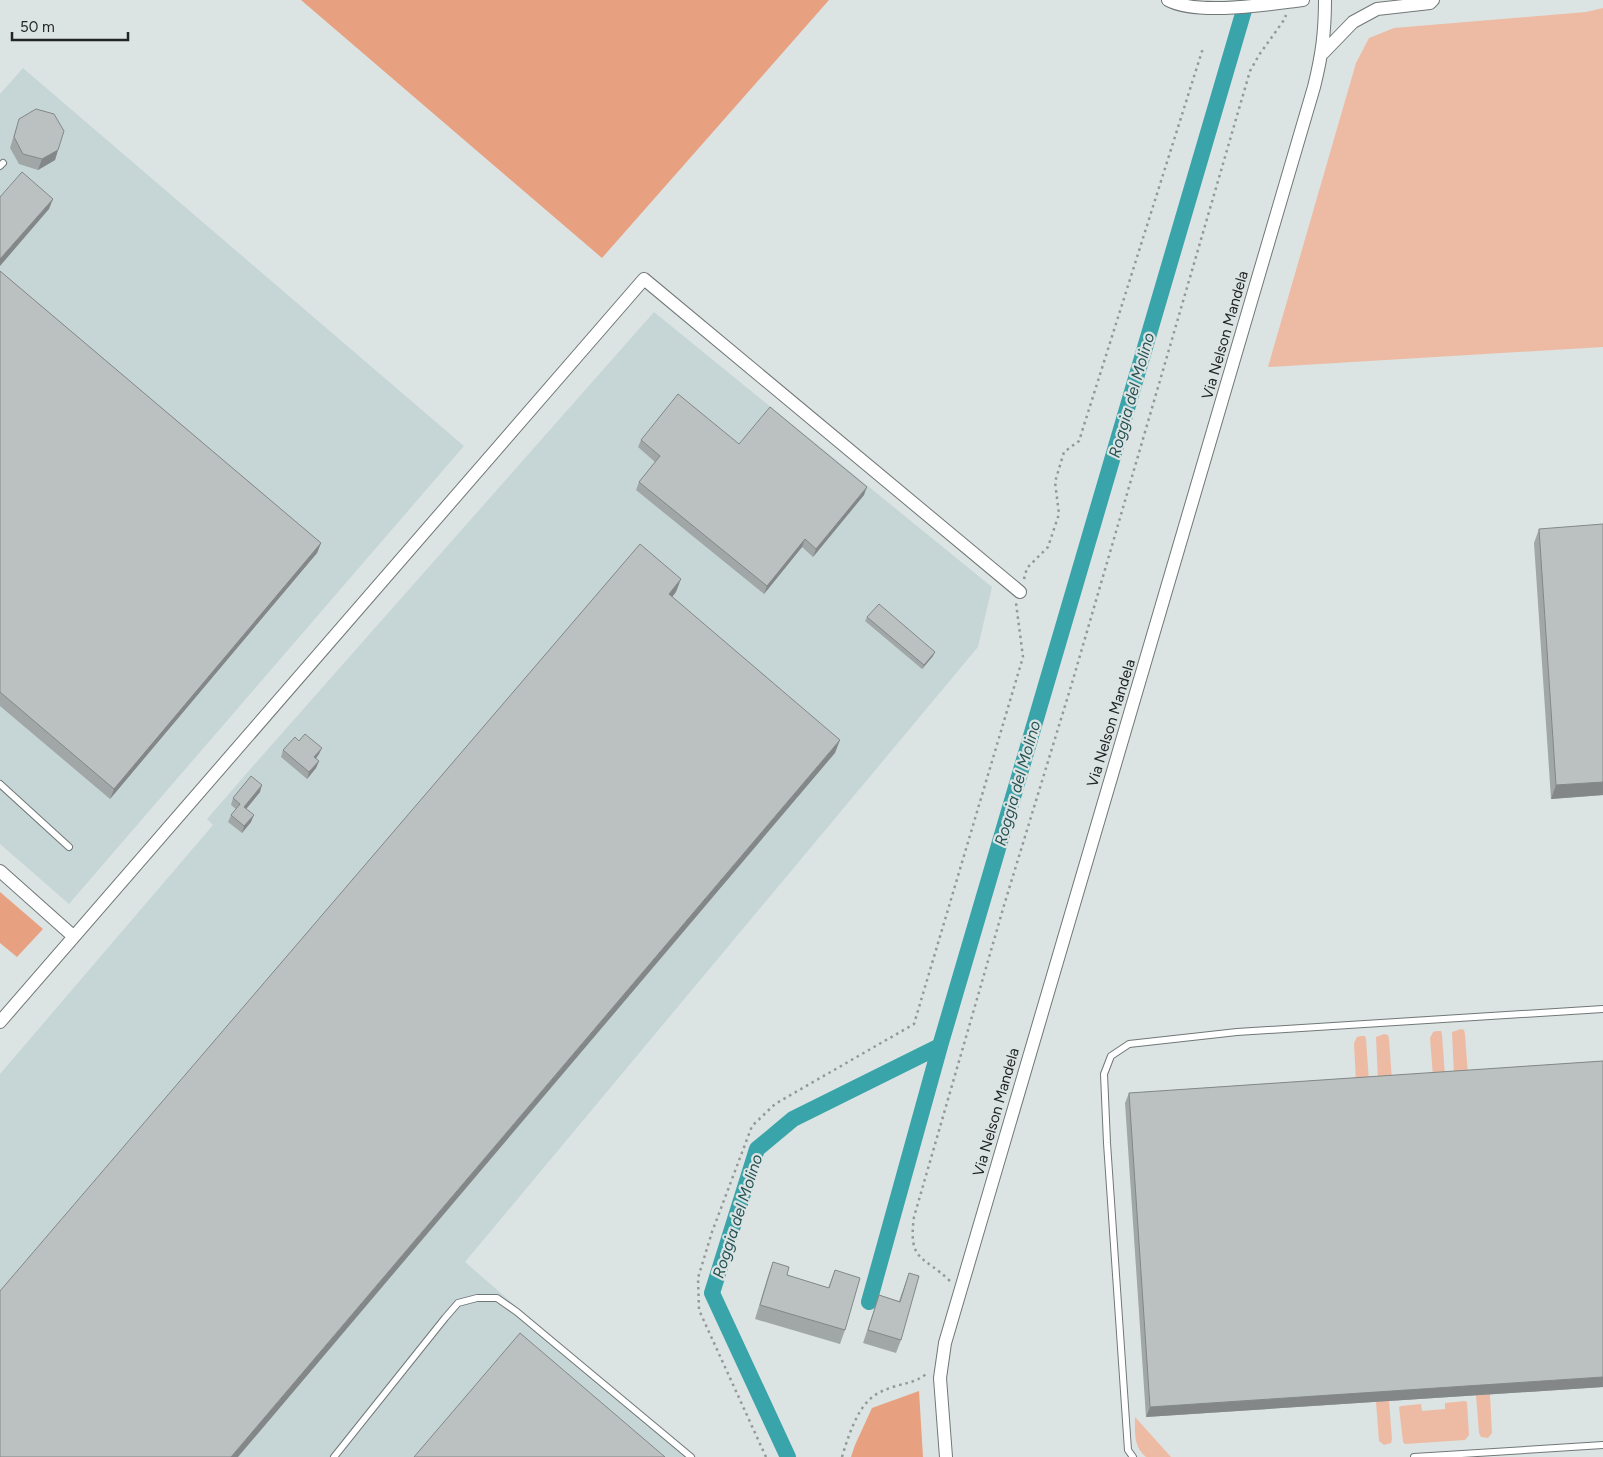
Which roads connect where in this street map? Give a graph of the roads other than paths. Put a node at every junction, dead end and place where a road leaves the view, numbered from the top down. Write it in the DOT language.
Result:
graph roads {
  1 [pos="1168,0"];
  2 [pos="1302,0"];
  3 [pos="1325,0"];
  4 [pos="1433,0"];
  5 [pos="1322,53"];
  6 [pos="1020,592"];
  7 [pos="0,784"];
  8 [pos="69,847"];
  9 [pos="0,871"];
  10 [pos="73,936"];
  11 [pos="1603,1009"];
  12 [pos="0,1022"];
  13 [pos="1603,1445"];
  14 [pos="1469,1455"];
  15 [pos="334,1457"];
  16 [pos="691,1457"];
  17 [pos="946,1457"];
  18 [pos="1133,1457"];
  19 [pos="1414,1457"];
  1 -- 2 [label="street"];
  3 -- 5 [label="street, Via Nelson Mandela"];
  4 -- 5 [label="street"];
  5 -- 17 [label="street, Via Nelson Mandela"];
  6 -- 10 [label="street"];
  7 -- 8 [label="lane"];
  9 -- 10 [label="street"];
  10 -- 12 [label="street"];
  11 -- 18 [label="lane"];
  13 -- 14 [label="lane"];
  14 -- 19 [label="lane"];
  15 -- 16 [label="lane"];
}
